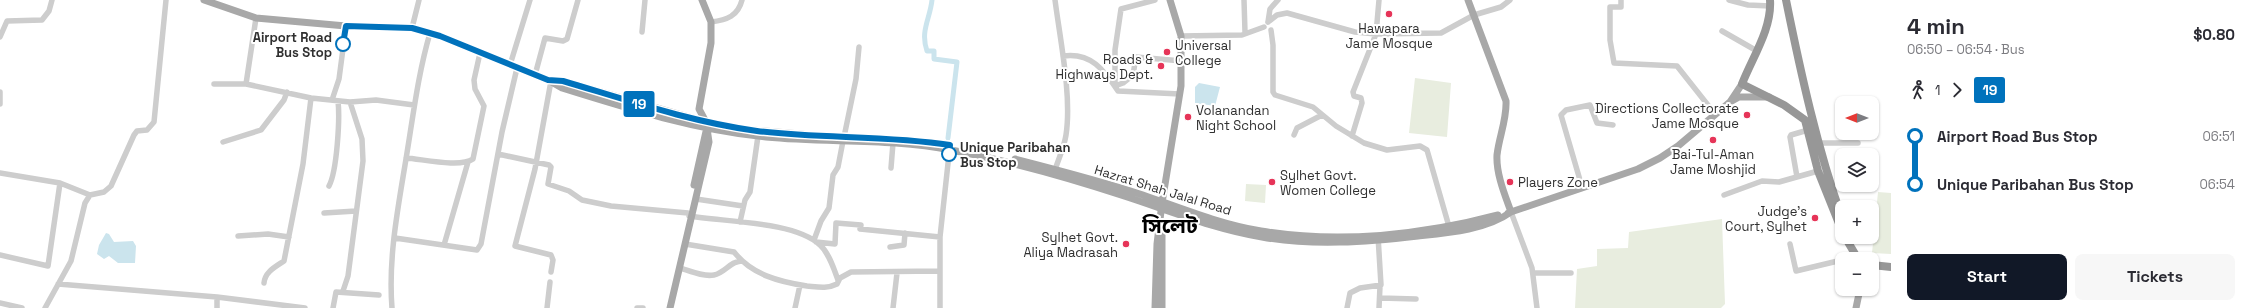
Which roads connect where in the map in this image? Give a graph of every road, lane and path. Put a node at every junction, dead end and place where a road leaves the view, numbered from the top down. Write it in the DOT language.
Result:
graph roads {
  1 [pos="52,0"];
  2 [pos="166,0"];
  3 [pos="204,0"];
  4 [pos="419,0"];
  5 [pos="530,0"];
  6 [pos="578,0"];
  7 [pos="645,0"];
  8 [pos="702,0"];
  9 [pos="742,0"];
  10 [pos="1055,0"];
  11 [pos="1155,0"];
  12 [pos="1170,0"];
  13 [pos="1244,0"];
  14 [pos="1278,0"];
  15 [pos="1379,0"];
  16 [pos="1468,0"];
  17 [pos="1510,0"];
  18 [pos="1621,0"];
  19 [pos="1729,0"];
  20 [pos="1786,0"];
  21 [pos="1770,3"];
  22 [pos="1474,15"];
  23 [pos="256,18"];
  24 [pos="712,22"];
  25 [pos="1268,22"];
  26 [pos="346,26"];
  27 [pos="1264,27"];
  28 [pos="412,28"];
  29 [pos="1270,30"];
  30 [pos="1722,31"];
  31 [pos="642,32"];
  32 [pos="1245,32"];
  33 [pos="430,33"];
  34 [pos="1376,34"];
  35 [pos="1181,36"];
  36 [pos="0,37"];
  37 [pos="859,47"];
  38 [pos="1757,51"];
  39 [pos="480,53"];
  40 [pos="1063,56"];
  41 [pos="1182,61"];
  42 [pos="514,67"];
  43 [pos="535,75"];
  44 [pos="550,80"];
  45 [pos="214,84"];
  46 [pos="246,84"];
  47 [pos="1742,84"];
  48 [pos="1115,86"];
  49 [pos="0,92"];
  50 [pos="287,92"];
  51 [pos="1180,94"];
  52 [pos="1770,97"];
  53 [pos="311,98"];
  54 [pos="335,100"];
  55 [pos="350,102"];
  56 [pos="1730,102"];
  57 [pos="0,104"];
  58 [pos="414,105"];
  59 [pos="1715,114"];
  60 [pos="1322,115"];
  61 [pos="706,125"];
  62 [pos="1613,125"];
  63 [pos="1808,130"];
  64 [pos="1294,135"];
  65 [pos="758,136"];
  66 [pos="1352,136"];
  67 [pos="843,139"];
  68 [pos="223,142"];
  69 [pos="893,143"];
  70 [pos="1818,143"];
  71 [pos="1858,143"];
  72 [pos="950,147"];
  73 [pos="498,154"];
  74 [pos="406,158"];
  75 [pos="468,162"];
  76 [pos="536,162"];
  77 [pos="891,168"];
  78 [pos="1818,171"];
  79 [pos="1054,172"];
  80 [pos="0,173"];
  81 [pos="1796,177"];
  82 [pos="60,182"];
  83 [pos="329,186"];
  84 [pos="1582,187"];
  85 [pos="90,195"];
  86 [pos="1724,195"];
  87 [pos="696,199"];
  88 [pos="1836,200"];
  89 [pos="744,206"];
  90 [pos="1161,207"];
  91 [pos="356,211"];
  92 [pos="1511,212"];
  93 [pos="324,213"];
  94 [pos="1835,214"];
  95 [pos="690,215"];
  96 [pos="740,222"];
  97 [pos="1160,229"];
  98 [pos="1450,229"];
  99 [pos="905,233"];
  100 [pos="238,236"];
  101 [pos="289,237"];
  102 [pos="940,237"];
  103 [pos="1378,237"];
  104 [pos="395,238"];
  105 [pos="815,241"];
  106 [pos="685,244"];
  107 [pos="1790,244"];
  108 [pos="444,245"];
  109 [pos="890,248"];
  110 [pos="0,255"];
  111 [pos="742,261"];
  112 [pos="1835,261"];
  113 [pos="1879,266"];
  114 [pos="680,268"];
  115 [pos="1891,268"];
  116 [pos="939,271"];
  117 [pos="551,272"];
  118 [pos="897,273"];
  119 [pos="1533,273"];
  120 [pos="1571,273"];
  121 [pos="838,280"];
  122 [pos="550,282"];
  123 [pos="264,283"];
  124 [pos="58,284"];
  125 [pos="800,285"];
  126 [pos="1380,286"];
  127 [pos="343,291"];
  128 [pos="379,295"];
  129 [pos="1859,296"];
  130 [pos="217,297"];
  131 [pos="1380,298"];
  132 [pos="1416,299"];
  133 [pos="0,303"];
  134 [pos="22,308"];
  135 [pos="45,308"];
  136 [pos="217,308"];
  137 [pos="305,308"];
  138 [pos="333,308"];
  139 [pos="392,308"];
  140 [pos="547,308"];
  141 [pos="637,308"];
  142 [pos="643,308"];
  143 [pos="665,308"];
  144 [pos="670,308"];
  145 [pos="795,308"];
  146 [pos="893,308"];
  147 [pos="940,308"];
  148 [pos="1155,308"];
  149 [pos="1162,308"];
  150 [pos="1347,308"];
  151 [pos="1379,308"];
  152 [pos="1537,308"];
  153 [pos="1856,308"];
  1 -- 36 [label="street"];
  2 -- 85 [label="street"];
  3 -- 23 [label="main road"];
  4 -- 28 [label="street"];
  5 -- 42 [label="street"];
  6 -- 43 [label="street"];
  7 -- 31 [label="street"];
  8 -- 24 [label="main road"];
  9 -- 24 [label="street"];
  10 -- 40 [label="street"];
  11 -- 48 [label="street"];
  12 -- 35 [label="main road"];
  13 -- 32 [label="street"];
  14 -- 25 [label="street"];
  15 -- 34 [label="street"];
  16 -- 22 [label="main road"];
  17 -- 22 [label="street"];
  18 -- 59 [label="street"];
  19 -- 21 [label="street"];
  20 -- 70 [label="highway"];
  21 -- 38 [label="highway"];
  22 -- 34 [label="street"];
  22 -- 92 [label="main road"];
  23 -- 26 [label="main road"];
  23 -- 46 [label="street"];
  24 -- 61 [label="main road"];
  25 -- 27 [label="street"];
  25 -- 29 [label="street"];
  25 -- 34 [label="street"];
  26 -- 28 [label="main road"];
  26 -- 54 [label="street"];
  27 -- 29 [label="street"];
  27 -- 32 [label="street"];
  28 -- 33 [label="main road"];
  29 -- 60 [label="street"];
  30 -- 38 [label="street"];
  32 -- 35 [label="street"];
  33 -- 39 [label="main road"];
  33 -- 58 [label="street"];
  34 -- 66 [label="street"];
  35 -- 41 [label="main road"];
  37 -- 67 [label="street"];
  38 -- 47 [label="highway"];
  39 -- 42 [label="main road"];
  39 -- 75 [label="street"];
  40 -- 48 [label="street"];
  40 -- 79 [label="street"];
  41 -- 48 [label="street"];
  41 -- 51 [label="main road"];
  42 -- 43 [label="main road"];
  42 -- 73 [label="street"];
  43 -- 44 [label="main road"];
  44 -- 61 [label="main road"];
  44 -- 76 [label="street"];
  45 -- 46 [label="street"];
  46 -- 50 [label="street"];
  47 -- 52 [label="highway"];
  47 -- 56 [label="main road"];
  48 -- 51 [label="street"];
  49 -- 57 [label="street"];
  50 -- 53 [label="street"];
  50 -- 68 [label="street"];
  51 -- 90 [label="main road"];
  52 -- 56 [label="main road"];
  52 -- 63 [label="highway"];
  53 -- 54 [label="street"];
  53 -- 101 [label="street"];
  54 -- 55 [label="street"];
  54 -- 83 [label="street"];
  55 -- 58 [label="street"];
  55 -- 91 [label="street"];
  56 -- 59 [label="main road, Hazrat Shah Jalal Road"];
  58 -- 74 [label="street"];
  59 -- 84 [label="main road, Hazrat Shah Jalal Road"];
  60 -- 64 [label="street"];
  60 -- 66 [label="street"];
  61 -- 65 [label="main road, Hazrat Shah Jalal Road"];
  61 -- 67 [label="main road, Hazrat Shah Jalal Road"];
  61 -- 87 [label="main road"];
  61 -- 95 [label="main road"];
  62 -- 84 [label="street"];
  63 -- 78 [label="highway"];
  63 -- 81 [label="street"];
  65 -- 67 [label="main road, Hazrat Shah Jalal Road"];
  65 -- 89 [label="street"];
  66 -- 98 [label="street"];
  67 -- 69 [label="main road, Hazrat Shah Jalal Road"];
  67 -- 72 [label="main road, Hazrat Shah Jalal Road"];
  67 -- 105 [label="street"];
  69 -- 72 [label="main road, Hazrat Shah Jalal Road"];
  69 -- 77 [label="street"];
  70 -- 71 [label="street"];
  70 -- 88 [label="highway"];
  72 -- 79 [label="main road, Hazrat Shah Jalal Road"];
  72 -- 102 [label="street"];
  73 -- 76 [label="street"];
  73 -- 108 [label="street"];
  74 -- 75 [label="street"];
  74 -- 104 [label="street"];
  75 -- 108 [label="street"];
  76 -- 95 [label="street"];
  76 -- 117 [label="street"];
  78 -- 81 [label="street"];
  78 -- 94 [label="highway"];
  79 -- 90 [label="main road, Hazrat Shah Jalal Road"];
  80 -- 82 [label="street"];
  81 -- 86 [label="street"];
  82 -- 85 [label="street"];
  82 -- 110 [label="street"];
  84 -- 92 [label="main road, Hazrat Shah Jalal Road"];
  85 -- 124 [label="street"];
  87 -- 89 [label="street"];
  87 -- 95 [label="main road"];
  89 -- 96 [label="street"];
  90 -- 97 [label="main road"];
  90 -- 103 [label="main road, Hazrat Shah Jalal Road"];
  91 -- 93 [label="street"];
  91 -- 127 [label="street"];
  92 -- 98 [label="main road, Hazrat Shah Jalal Road"];
  92 -- 119 [label="street"];
  95 -- 96 [label="street"];
  95 -- 106 [label="main road"];
  95 -- 143 [label="main road"];
  96 -- 105 [label="street"];
  97 -- 148 [label="main road"];
  97 -- 149 [label="main road"];
  98 -- 103 [label="main road, Hazrat Shah Jalal Road"];
  99 -- 102 [label="street"];
  99 -- 105 [label="street"];
  99 -- 109 [label="street"];
  100 -- 101 [label="street"];
  101 -- 123 [label="street"];
  102 -- 116 [label="street"];
  103 -- 126 [label="street"];
  104 -- 108 [label="street"];
  104 -- 139 [label="street"];
  105 -- 121 [label="street"];
  106 -- 111 [label="street"];
  106 -- 114 [label="main road"];
  107 -- 112 [label="street"];
  111 -- 114 [label="street"];
  111 -- 125 [label="street"];
  113 -- 115 [label="highway"];
  114 -- 144 [label="main road"];
  116 -- 118 [label="street"];
  116 -- 147 [label="street"];
  118 -- 121 [label="street"];
  118 -- 146 [label="street"];
  119 -- 120 [label="street"];
  119 -- 152 [label="street"];
  121 -- 125 [label="street"];
  122 -- 140 [label="street"];
  124 -- 130 [label="street"];
  124 -- 135 [label="street"];
  125 -- 145 [label="street"];
  126 -- 131 [label="street"];
  126 -- 150 [label="street"];
  127 -- 128 [label="street"];
  127 -- 138 [label="street"];
  129 -- 153 [label="main road"];
  130 -- 136 [label="street"];
  130 -- 137 [label="street"];
  131 -- 132 [label="street"];
  131 -- 151 [label="street"];
  133 -- 134 [label="street"];
  141 -- 142 [label="street"];
}
